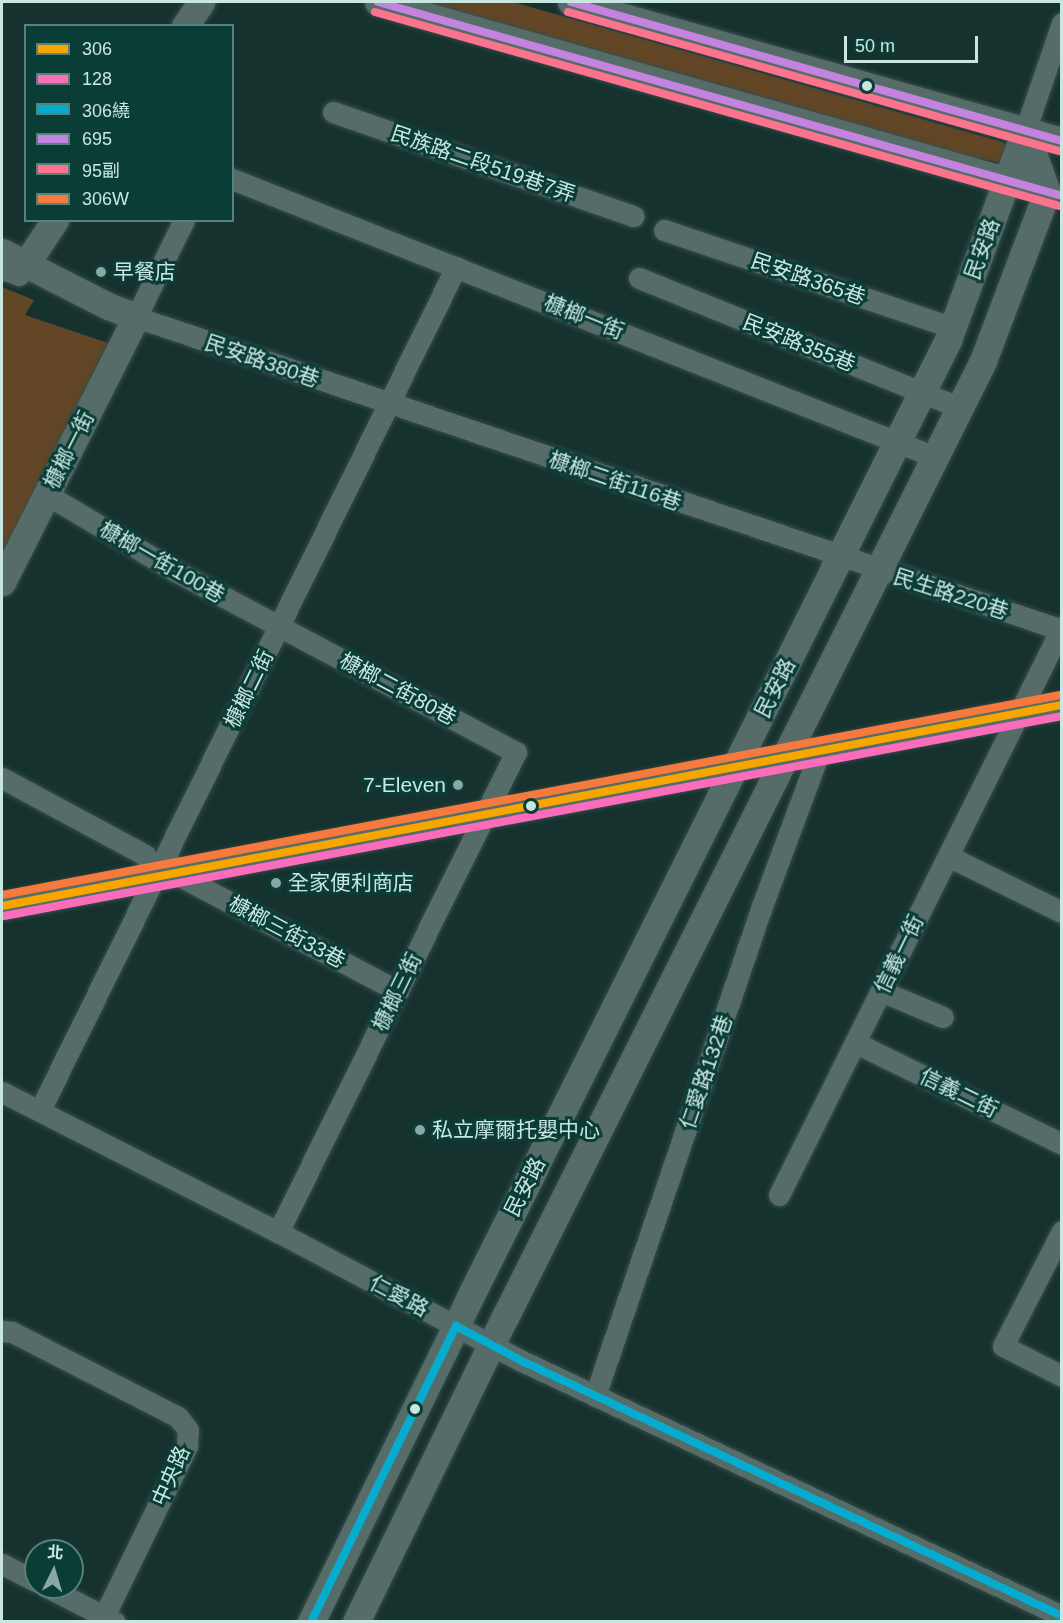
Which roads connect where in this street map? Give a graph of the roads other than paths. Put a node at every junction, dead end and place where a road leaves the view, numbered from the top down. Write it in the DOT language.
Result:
graph roads {
  1 [pos="201,2"];
  2 [pos="378,2"];
  3 [pos="571,2"];
  4 [pos="1062,22"];
  5 [pos="186,24"];
  6 [pos="333,112"];
  7 [pos="1025,131"];
  8 [pos="1062,141"];
  9 [pos="234,180"];
  10 [pos="1008,181"];
  11 [pos="1054,194"];
  12 [pos="633,216"];
  13 [pos="53,222"];
  14 [pos="183,222"];
  15 [pos="664,230"];
  16 [pos="2,252"];
  17 [pos="14,266"];
  18 [pos="456,267"];
  19 [pos="639,278"];
  20 [pos="136,317"];
  21 [pos="953,328"];
  22 [pos="922,392"];
  23 [pos="389,405"];
  24 [pos="959,407"];
  25 [pos="897,441"];
  26 [pos="934,457"];
  27 [pos="46,494"];
  28 [pos="841,556"];
  29 [pos="879,570"];
  30 [pos="2,582"];
  31 [pos="280,626"];
  32 [pos="1061,629"];
  33 [pos="1062,705"];
  34 [pos="1019,712"];
  35 [pos="820,750"];
  36 [pos="516,752"];
  37 [pos="785,756"];
  38 [pos="735,766"];
  39 [pos="2,778"];
  40 [pos="484,815"];
  41 [pos="948,856"];
  42 [pos="165,876"];
  43 [pos="2,906"];
  44 [pos="1062,912"];
  45 [pos="398,991"];
  46 [pos="881,991"];
  47 [pos="943,1017"];
  48 [pos="856,1043"];
  49 [pos="2,1092"];
  50 [pos="40,1110"];
  51 [pos="1062,1144"];
  52 [pos="779,1195"];
  53 [pos="1062,1231"];
  54 [pos="278,1232"];
  55 [pos="456,1326"];
  56 [pos="2,1331"];
  57 [pos="492,1345"];
  58 [pos="1062,1376"];
  59 [pos="596,1396"];
  60 [pos="2,1564"];
  61 [pos="24,1575"];
  62 [pos="71,1599"];
  63 [pos="1062,1616"];
  64 [pos="110,1619"];
  65 [pos="311,1622"];
  66 [pos="356,1622"];
  1 -- 5 [label="street"];
  2 -- 10 [label="street"];
  3 -- 7 [label="street"];
  4 -- 7 [label="street"];
  6 -- 12 [label="street, 民族路二段519巷7弄"];
  7 -- 8 [label="street"];
  7 -- 10 [label="street, 民安路"];
  7 -- 11 [label="street"];
  9 -- 18 [label="street, 槺榔一街"];
  10 -- 11 [label="street"];
  10 -- 21 [label="street, 民安路"];
  11 -- 24 [label="street, 民安路"];
  13 -- 17 [label="street"];
  14 -- 20 [label="street, 槺榔一街"];
  15 -- 21 [label="street, 民安路365巷"];
  16 -- 17 [label="street"];
  17 -- 20 [label="street"];
  18 -- 23 [label="street, 槺榔二街"];
  18 -- 25 [label="street, 槺榔一街"];
  19 -- 22 [label="street, 民安路355巷"];
  20 -- 23 [label="street, 民安路380巷"];
  20 -- 27 [label="street, 槺榔一街"];
  21 -- 22 [label="street, 民安路"];
  22 -- 24 [label="street, 民安路355巷"];
  22 -- 25 [label="street, 民安路"];
  23 -- 28 [label="street, 槺榔二街116巷"];
  23 -- 31 [label="street, 槺榔二街"];
  24 -- 26 [label="street, 民安路"];
  25 -- 26 [label="street, 槺榔一街"];
  25 -- 28 [label="street, 民安路"];
  26 -- 29 [label="street, 民安路"];
  27 -- 30 [label="street, 槺榔一街"];
  27 -- 31 [label="street, 槺榔一街100巷"];
  28 -- 29 [label="street, 民生路220巷"];
  28 -- 38 [label="street, 民安路"];
  29 -- 32 [label="street, 民生路220巷"];
  29 -- 37 [label="street, 民安路"];
  31 -- 36 [label="street, 槺榔二街80巷"];
  31 -- 42 [label="street, 槺榔二街"];
  32 -- 34 [label="street, 信義一街"];
  33 -- 34 [label="street"];
  34 -- 35 [label="street"];
  34 -- 41 [label="street, 信義一街"];
  35 -- 37 [label="street"];
  35 -- 59 [label="street, 仁愛路132巷"];
  36 -- 40 [label="street, 槺榔三街"];
  37 -- 38 [label="street"];
  37 -- 57 [label="street, 民安路"];
  38 -- 40 [label="street"];
  38 -- 55 [label="street, 民安路"];
  39 -- 42 [label="street"];
  40 -- 42 [label="street"];
  40 -- 45 [label="street, 槺榔三街"];
  41 -- 44 [label="street"];
  41 -- 46 [label="street, 信義一街"];
  42 -- 43 [label="street"];
  42 -- 45 [label="street, 槺榔三街33巷"];
  42 -- 50 [label="street, 槺榔二街"];
  45 -- 54 [label="street, 槺榔三街"];
  46 -- 47 [label="street"];
  46 -- 48 [label="street, 信義一街"];
  48 -- 51 [label="street, 信義二街"];
  48 -- 52 [label="street, 信義一街"];
  49 -- 50 [label="street, 仁愛路"];
  50 -- 54 [label="street, 仁愛路"];
  53 -- 58 [label="street"];
  54 -- 55 [label="street, 仁愛路"];
  55 -- 57 [label="street, 仁愛路"];
  55 -- 65 [label="street, 民安路"];
  56 -- 64 [label="street, 中央路"];
  57 -- 59 [label="street, 仁愛路"];
  57 -- 66 [label="street, 民安路"];
  59 -- 63 [label="street, 仁愛路"];
  60 -- 61 [label="street"];
  62 -- 64 [label="street"];
}
